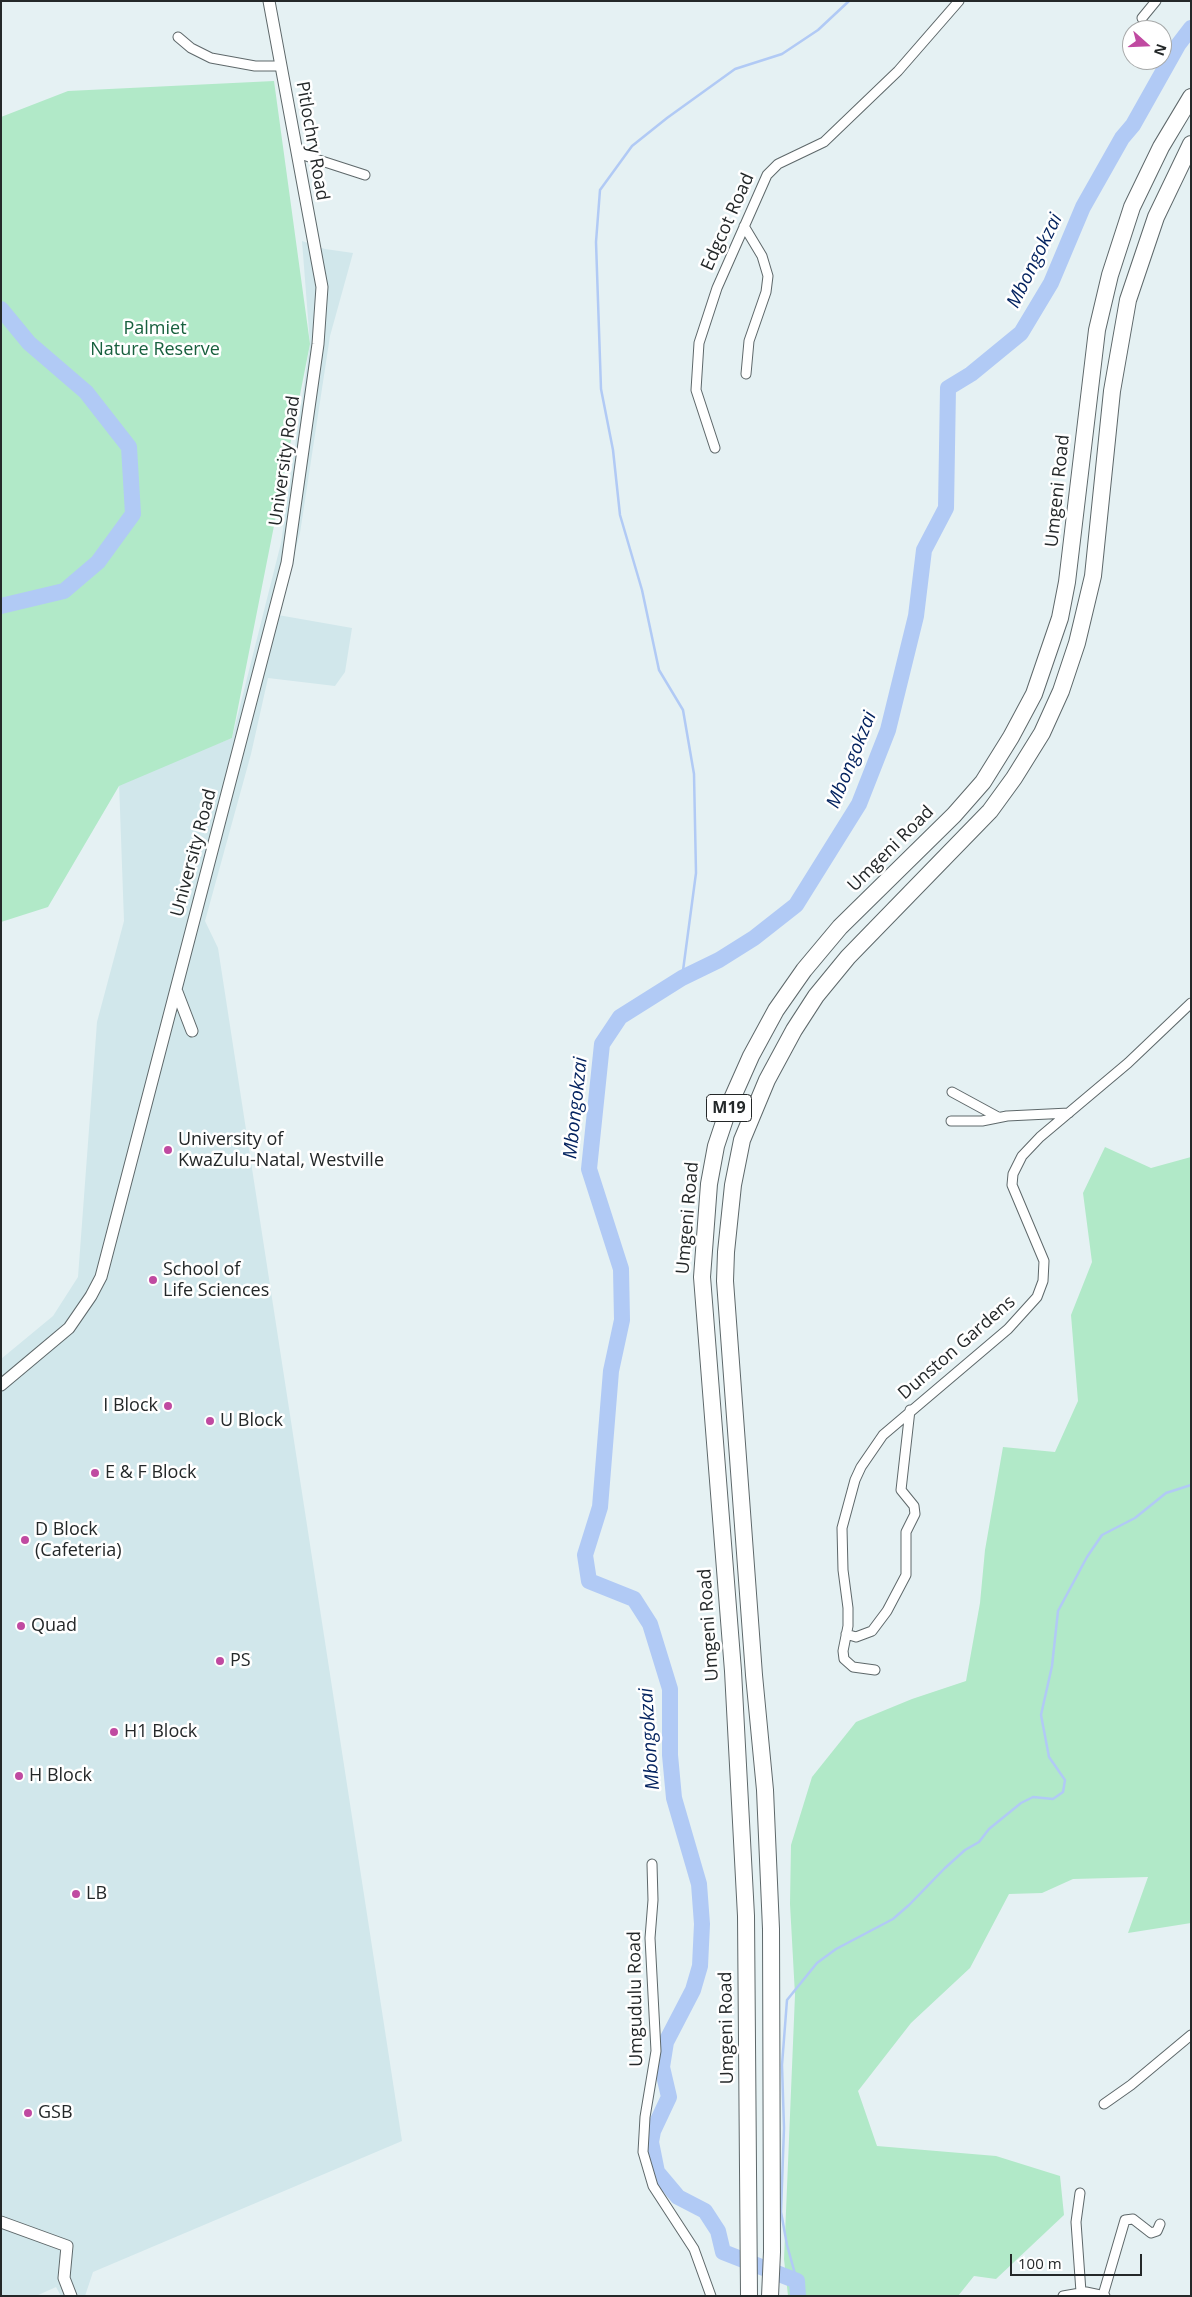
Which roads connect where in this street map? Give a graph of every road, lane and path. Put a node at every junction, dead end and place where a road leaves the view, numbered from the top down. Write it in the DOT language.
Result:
graph roads {
  1 [pos="269,1"];
  2 [pos="959,1"];
  3 [pos="1156,1"];
  4 [pos="1142,18"];
  5 [pos="178,36"];
  6 [pos="281,66"];
  7 [pos="1191,97"];
  8 [pos="1191,144"];
  9 [pos="298,153"];
  10 [pos="365,175"];
  11 [pos="744,226"];
  12 [pos="322,287"];
  13 [pos="746,374"];
  14 [pos="715,448"];
  15 [pos="177,992"];
  16 [pos="1191,1003"];
  17 [pos="192,1031"];
  18 [pos="952,1092"];
  19 [pos="1069,1113"];
  20 [pos="998,1117"];
  21 [pos="951,1121"];
  22 [pos="1,1385"];
  23 [pos="910,1410"];
  24 [pos="846,1634"];
  25 [pos="875,1670"];
  26 [pos="652,1864"];
  27 [pos="1191,2035"];
  28 [pos="1104,2104"];
  29 [pos="1080,2193"];
  30 [pos="1,2222"];
  31 [pos="1160,2224"];
  32 [pos="1082,2292"];
  33 [pos="1104,2295"];
  34 [pos="70,2296"];
  35 [pos="711,2296"];
  36 [pos="749,2296"];
  37 [pos="770,2296"];
  38 [pos="1063,2296"];
  1 -- 6 [label="street, Pitlochry Road"];
  2 -- 11 [label="street, Edgcot Road"];
  3 -- 4 [label="street"];
  5 -- 6 [label="street"];
  6 -- 9 [label="street, Pitlochry Road"];
  7 -- 36 [label="highway, Umgeni Road / M19"];
  8 -- 37 [label="highway, M19"];
  9 -- 10 [label="street"];
  9 -- 12 [label="street, Pitlochry Road"];
  11 -- 13 [label="street"];
  11 -- 14 [label="street, Edgcot Road"];
  12 -- 15 [label="street, University Road"];
  15 -- 17 [label="street"];
  15 -- 22 [label="street, University Road"];
  16 -- 19 [label="street, Dunston Gardens"];
  18 -- 20 [label="street"];
  19 -- 20 [label="street"];
  19 -- 23 [label="street, Dunston Gardens"];
  20 -- 21 [label="street"];
  23 -- 24 [label="street, Dunston Gardens"];
  23 -- 24 [label="street"];
  24 -- 25 [label="street, Dunston Gardens"];
  26 -- 35 [label="street, Umgudulu Road"];
  27 -- 28 [label="street"];
  29 -- 32 [label="street"];
  30 -- 34 [label="street"];
  31 -- 33 [label="street"];
  32 -- 33 [label="street"];
  32 -- 38 [label="street"];
}
